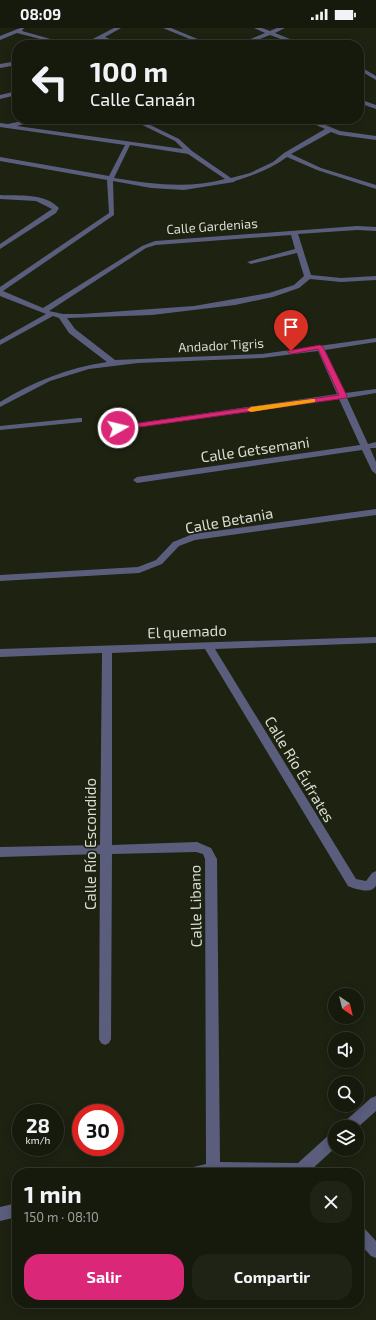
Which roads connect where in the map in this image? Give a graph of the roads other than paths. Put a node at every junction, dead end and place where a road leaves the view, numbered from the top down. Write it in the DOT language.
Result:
graph roads {
  1 [pos="24,28"];
  2 [pos="118,28"];
  3 [pos="166,28"];
  4 [pos="257,28"];
  5 [pos="282,28"];
  6 [pos="18,32"];
  7 [pos="270,33"];
  8 [pos="100,37"];
  9 [pos="0,38"];
  10 [pos="49,40"];
  11 [pos="94,40"];
  12 [pos="108,40"];
  13 [pos="196,40"];
  14 [pos="252,40"];
  15 [pos="289,40"];
  16 [pos="12,64"];
  17 [pos="0,66"];
  18 [pos="364,71"];
  19 [pos="376,78"];
  20 [pos="12,94"];
  21 [pos="0,97"];
  22 [pos="364,103"];
  23 [pos="376,107"];
  24 [pos="14,124"];
  25 [pos="143,124"];
  26 [pos="316,124"];
  27 [pos="3,126"];
  28 [pos="329,130"];
  29 [pos="376,138"];
  30 [pos="128,144"];
  31 [pos="190,152"];
  32 [pos="286,154"];
  33 [pos="0,159"];
  34 [pos="111,179"];
  35 [pos="232,181"];
  36 [pos="376,187"];
  37 [pos="0,197"];
  38 [pos="376,229"];
  39 [pos="294,234"];
  40 [pos="0,246"];
  41 [pos="298,250"];
  42 [pos="251,262"];
  43 [pos="308,277"];
  44 [pos="376,278"];
  45 [pos="1,294"];
  46 [pos="46,310"];
  47 [pos="54,313"];
  48 [pos="62,316"];
  49 [pos="376,340"];
  50 [pos="0,343"];
  51 [pos="320,347"];
  52 [pos="115,364"];
  53 [pos="376,390"];
  54 [pos="343,396"];
  55 [pos="0,405"];
  56 [pos="79,420"];
  57 [pos="0,428"];
  58 [pos="118,428"];
  59 [pos="376,445"];
  60 [pos="365,447"];
  61 [pos="376,471"];
  62 [pos="138,480"];
  63 [pos="376,512"];
  64 [pos="0,578"];
  65 [pos="376,640"];
  66 [pos="207,645"];
  67 [pos="107,649"];
  68 [pos="0,653"];
  69 [pos="105,848"];
  70 [pos="0,852"];
  71 [pos="376,876"];
  72 [pos="104,1040"];
  73 [pos="376,1102"];
  74 [pos="356,1120"];
  75 [pos="328,1146"];
  76 [pos="213,1168"];
  77 [pos="306,1168"];
  78 [pos="12,1211"];
  79 [pos="0,1214"];
  80 [pos="364,1238"];
  81 [pos="376,1251"];
  1 -- 6 [label="street"];
  2 -- 8 [label="street"];
  3 -- 13 [label="street"];
  4 -- 7 [label="street"];
  5 -- 7 [label="street"];
  6 -- 9 [label="street"];
  6 -- 10 [label="street"];
  7 -- 14 [label="street"];
  7 -- 15 [label="street"];
  8 -- 11 [label="street"];
  8 -- 12 [label="street"];
  16 -- 17 [label="street"];
  18 -- 19 [label="street"];
  20 -- 21 [label="street"];
  22 -- 23 [label="street"];
  24 -- 27 [label="street"];
  25 -- 31 [label="street"];
  26 -- 28 [label="street"];
  27 -- 30 [label="street"];
  28 -- 29 [label="street"];
  28 -- 32 [label="street"];
  30 -- 31 [label="street"];
  30 -- 34 [label="street"];
  31 -- 35 [label="street"];
  32 -- 35 [label="street"];
  32 -- 36 [label="street"];
  33 -- 34 [label="street"];
  34 -- 35 [label="street"];
  34 -- 45 [label="street"];
  37 -- 40 [label="street"];
  38 -- 39 [label="street, Calle Gardenias"];
  39 -- 41 [label="street"];
  39 -- 46 [label="street, Calle Gardenias"];
  41 -- 42 [label="street"];
  41 -- 43 [label="street"];
  43 -- 44 [label="street"];
  43 -- 48 [label="street"];
  45 -- 46 [label="street"];
  46 -- 47 [label="street"];
  47 -- 48 [label="street"];
  47 -- 50 [label="street"];
  48 -- 52 [label="street"];
  49 -- 51 [label="street, Andador Tigris"];
  51 -- 52 [label="street, Andador Tigris"];
  51 -- 54 [label="street"];
  52 -- 55 [label="street, Andador Tigris"];
  53 -- 54 [label="street"];
  54 -- 58 [label="street"];
  54 -- 60 [label="street"];
  56 -- 57 [label="street"];
  59 -- 60 [label="street, Calle Getsemani"];
  60 -- 61 [label="street"];
  60 -- 62 [label="street, Calle Getsemani"];
  63 -- 64 [label="street, Calle Betania"];
  65 -- 66 [label="street, El quemado"];
  66 -- 67 [label="street, El quemado"];
  66 -- 71 [label="street, Calle Río Éufrates"];
  67 -- 68 [label="street, El quemado"];
  67 -- 69 [label="street, Calle Río Escondido"];
  69 -- 70 [label="street, Calle Libano"];
  69 -- 72 [label="street, Calle Río Escondido"];
  69 -- 76 [label="street, Calle Libano"];
  73 -- 74 [label="street"];
  75 -- 77 [label="street"];
  78 -- 79 [label="street"];
  80 -- 81 [label="street"];
}
